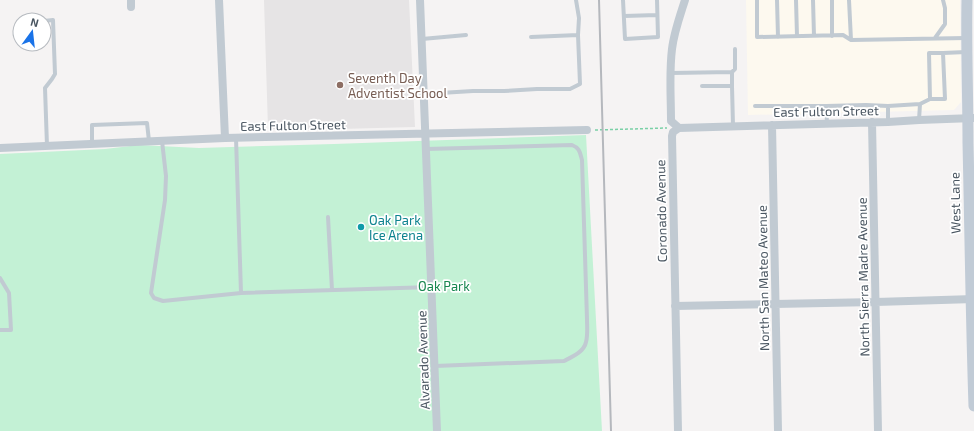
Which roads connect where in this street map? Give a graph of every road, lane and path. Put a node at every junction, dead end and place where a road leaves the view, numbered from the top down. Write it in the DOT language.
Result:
graph roads {
  1 [pos="219,0"];
  2 [pos="420,0"];
  3 [pos="576,0"];
  4 [pos="624,0"];
  5 [pos="657,0"];
  6 [pos="685,0"];
  7 [pos="757,0"];
  8 [pos="777,0"];
  9 [pos="796,0"];
  10 [pos="813,0"];
  11 [pos="832,0"];
  12 [pos="849,0"];
  13 [pos="943,0"];
  14 [pos="968,0"];
  15 [pos="657,15"];
  16 [pos="624,16"];
  17 [pos="52,20"];
  18 [pos="466,35"];
  19 [pos="578,35"];
  20 [pos="797,36"];
  21 [pos="814,36"];
  22 [pos="832,36"];
  23 [pos="531,37"];
  24 [pos="778,37"];
  25 [pos="935,38"];
  26 [pos="966,38"];
  27 [pos="422,39"];
  28 [pos="851,40"];
  29 [pos="735,49"];
  30 [pos="966,52"];
  31 [pos="944,53"];
  32 [pos="732,72"];
  33 [pos="670,73"];
  34 [pos="702,86"];
  35 [pos="732,86"];
  36 [pos="424,94"];
  37 [pos="930,99"];
  38 [pos="920,104"];
  39 [pos="755,106"];
  40 [pos="826,106"];
  41 [pos="888,106"];
  42 [pos="971,118"];
  43 [pos="919,120"];
  44 [pos="872,122"];
  45 [pos="888,122"];
  46 [pos="827,124"];
  47 [pos="772,125"];
  48 [pos="733,126"];
  49 [pos="679,128"];
  50 [pos="587,130"];
  51 [pos="425,134"];
  52 [pos="225,138"];
  53 [pos="236,138"];
  54 [pos="162,141"];
  55 [pos="149,142"];
  56 [pos="92,144"];
  57 [pos="47,146"];
  58 [pos="0,148"];
  59 [pos="426,150"];
  60 [pos="328,217"];
  61 [pos="0,278"];
  62 [pos="432,287"];
  63 [pos="332,290"];
  64 [pos="241,293"];
  65 [pos="972,299"];
  66 [pos="876,302"];
  67 [pos="775,304"];
  68 [pos="675,306"];
  69 [pos="0,330"];
  70 [pos="435,366"];
  71 [pos="974,406"];
  72 [pos="437,431"];
  73 [pos="678,431"];
  74 [pos="778,431"];
  75 [pos="878,431"];
  1 -- 52 [label="street"];
  2 -- 27 [label="street, Alvarado Avenue"];
  3 -- 19 [label="lane"];
  4 -- 16 [label="lane"];
  5 -- 15 [label="lane"];
  6 -- 33 [label="street"];
  7 -- 24 [label="lane"];
  8 -- 24 [label="lane"];
  9 -- 20 [label="lane"];
  10 -- 21 [label="lane"];
  11 -- 22 [label="lane"];
  12 -- 28 [label="lane"];
  13 -- 25 [label="lane"];
  14 -- 26 [label="main road, West Lane"];
  15 -- 16 [label="lane"];
  15 -- 16 [label="lane"];
  17 -- 57 [label="lane"];
  18 -- 27 [label="lane"];
  19 -- 23 [label="lane"];
  19 -- 36 [label="lane"];
  20 -- 21 [label="lane"];
  20 -- 24 [label="lane"];
  21 -- 22 [label="lane"];
  22 -- 28 [label="lane"];
  25 -- 26 [label="lane"];
  25 -- 28 [label="lane"];
  26 -- 30 [label="main road, West Lane"];
  27 -- 36 [label="street, Alvarado Avenue"];
  29 -- 32 [label="lane"];
  30 -- 31 [label="lane"];
  30 -- 42 [label="main road, West Lane"];
  31 -- 37 [label="lane"];
  31 -- 37 [label="lane"];
  32 -- 33 [label="lane"];
  32 -- 35 [label="lane"];
  33 -- 49 [label="street"];
  34 -- 35 [label="lane"];
  35 -- 48 [label="lane"];
  36 -- 51 [label="street, Alvarado Avenue"];
  37 -- 38 [label="lane"];
  38 -- 41 [label="lane"];
  38 -- 43 [label="lane"];
  39 -- 40 [label="lane"];
  40 -- 41 [label="lane"];
  40 -- 46 [label="lane"];
  41 -- 45 [label="lane"];
  42 -- 43 [label="street, East Fulton Street"];
  42 -- 65 [label="main road, West Lane"];
  43 -- 45 [label="street, East Fulton Street"];
  44 -- 45 [label="street, East Fulton Street"];
  44 -- 46 [label="street, East Fulton Street"];
  44 -- 66 [label="street, North Sierra Madre Avenue"];
  46 -- 47 [label="street, East Fulton Street"];
  47 -- 48 [label="street, East Fulton Street"];
  47 -- 67 [label="street, North San Mateo Avenue"];
  48 -- 49 [label="street, East Fulton Street"];
  49 -- 50 [label="path"];
  49 -- 68 [label="street, Coronado Avenue"];
  50 -- 51 [label="street, East Fulton Street"];
  51 -- 53 [label="street, East Fulton Street"];
  51 -- 59 [label="street, Alvarado Avenue"];
  52 -- 53 [label="street, East Fulton Street"];
  52 -- 54 [label="street, East Fulton Street"];
  53 -- 64 [label="lane"];
  54 -- 55 [label="street, East Fulton Street"];
  54 -- 64 [label="lane"];
  55 -- 56 [label="street, East Fulton Street"];
  55 -- 56 [label="lane"];
  56 -- 57 [label="street, East Fulton Street"];
  57 -- 58 [label="street, East Fulton Street"];
  59 -- 62 [label="street, Alvarado Avenue"];
  59 -- 70 [label="lane"];
  60 -- 63 [label="lane"];
  61 -- 69 [label="lane"];
  62 -- 63 [label="lane"];
  62 -- 70 [label="street, Alvarado Avenue"];
  63 -- 64 [label="lane"];
  65 -- 66 [label="street"];
  65 -- 71 [label="main road, West Lane"];
  66 -- 67 [label="street"];
  66 -- 75 [label="street, North Sierra Madre Avenue"];
  67 -- 68 [label="street"];
  67 -- 74 [label="street, North San Mateo Avenue"];
  68 -- 73 [label="street, Coronado Avenue"];
  70 -- 72 [label="street, Alvarado Avenue"];
}
